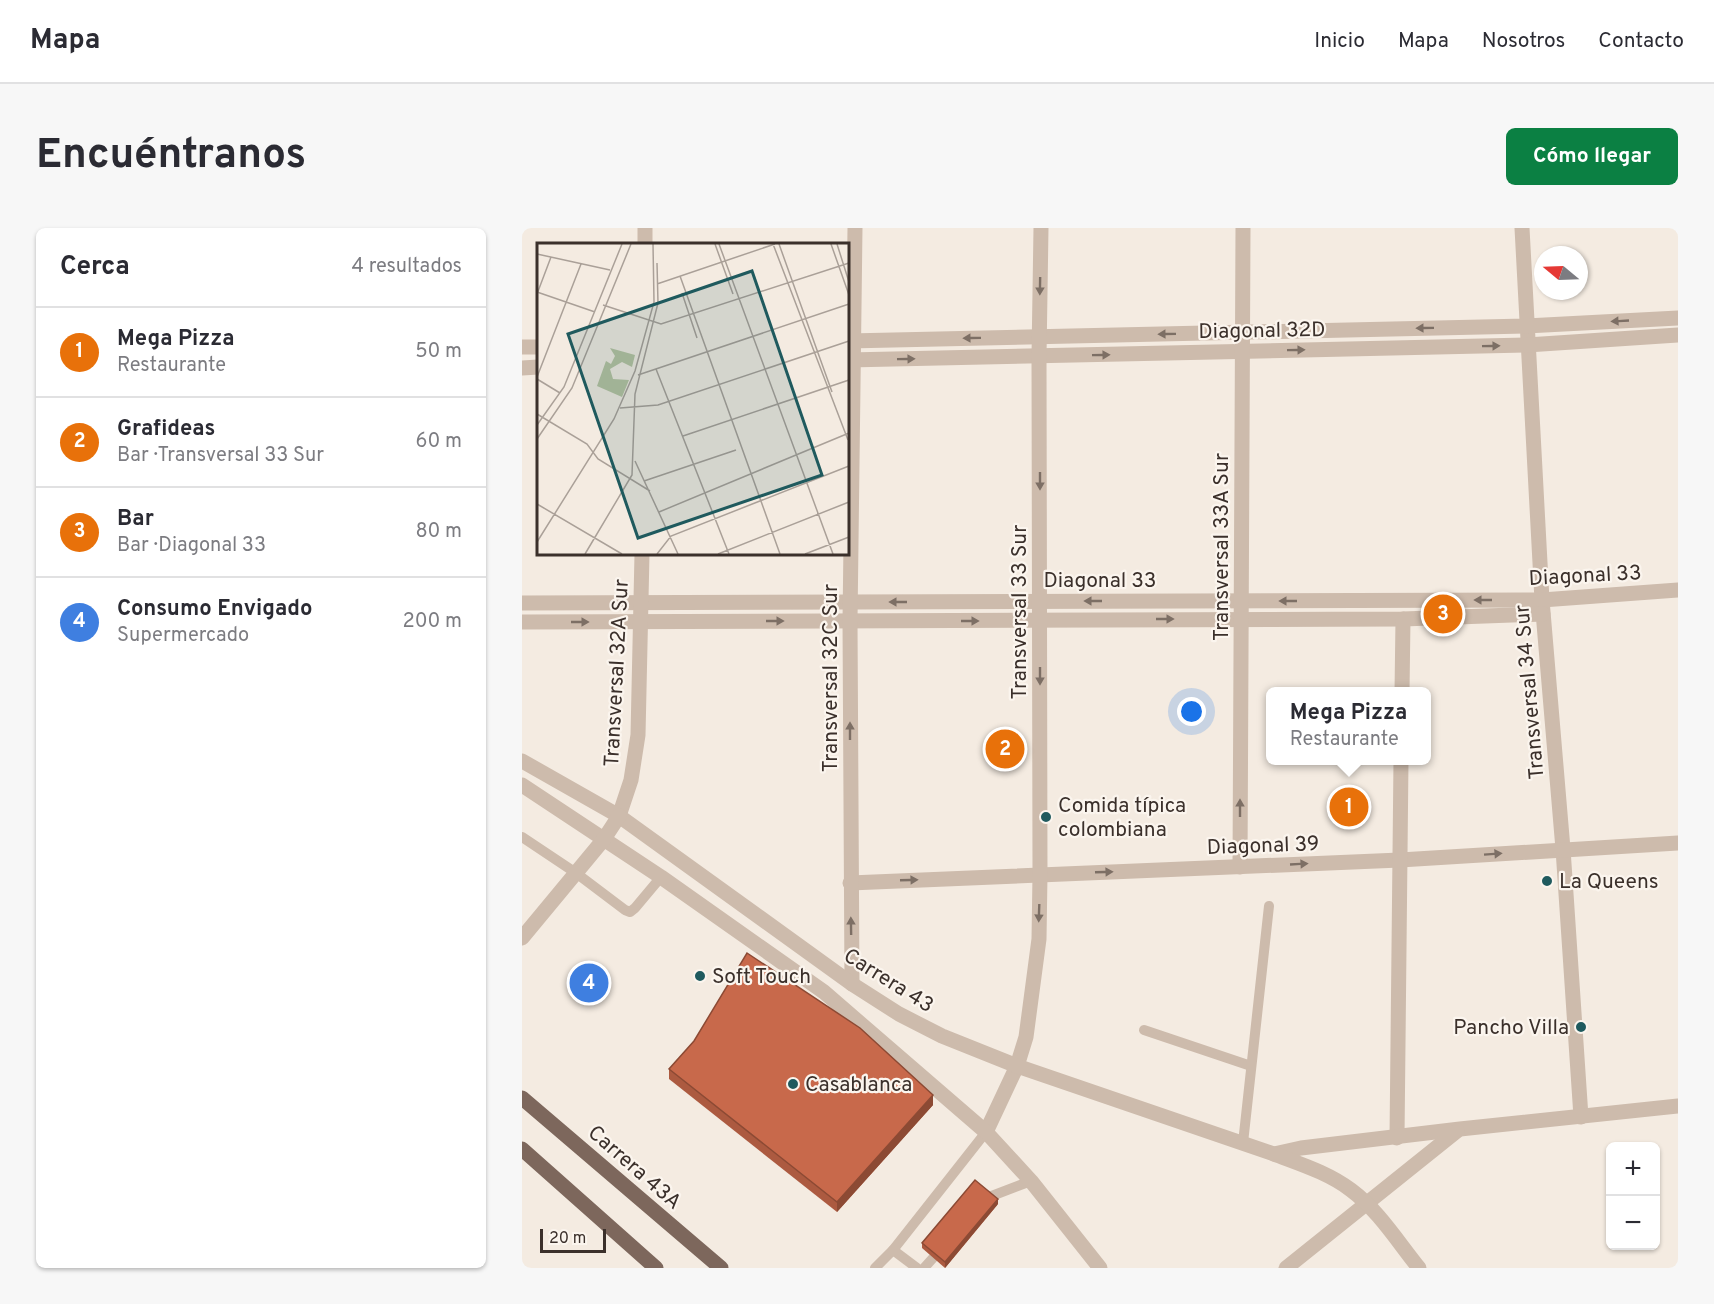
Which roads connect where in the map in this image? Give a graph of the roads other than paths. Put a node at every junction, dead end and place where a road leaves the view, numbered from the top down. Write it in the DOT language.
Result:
graph roads {
  1 [pos="855,228"];
  2 [pos="1041,228"];
  3 [pos="1244,228"];
  4 [pos="1522,228"];
  5 [pos="1678,318"];
  6 [pos="1526,326"];
  7 [pos="1243,332"];
  8 [pos="1678,335"];
  9 [pos="1040,336"];
  10 [pos="851,341"];
  11 [pos="1527,345"];
  12 [pos="1243,352"];
  13 [pos="1039,356"];
  14 [pos="850,360"];
  15 [pos="537,367"];
  16 [pos="522,368"];
  17 [pos="642,555"];
  18 [pos="1678,590"];
  19 [pos="1040,601"];
  20 [pos="1241,601"];
  21 [pos="641,602"];
  22 [pos="851,602"];
  23 [pos="522,603"];
  24 [pos="1543,607"];
  25 [pos="1241,619"];
  26 [pos="1403,619"];
  27 [pos="850,621"];
  28 [pos="1040,621"];
  29 [pos="522,622"];
  30 [pos="641,622"];
  31 [pos="1402,687"];
  32 [pos="522,761"];
  33 [pos="1401,765"];
  34 [pos="522,785"];
  35 [pos="619,816"];
  36 [pos="522,837"];
  37 [pos="604,839"];
  38 [pos="1678,843"];
  39 [pos="1563,849"];
  40 [pos="1400,860"];
  41 [pos="1240,867"];
  42 [pos="576,873"];
  43 [pos="1040,875"];
  44 [pos="661,877"];
  45 [pos="850,883"];
  46 [pos="1269,906"];
  47 [pos="522,938"];
  48 [pos="852,984"];
  49 [pos="1144,1030"];
  50 [pos="1017,1066"];
  51 [pos="1251,1066"];
  52 [pos="522,1098"];
  53 [pos="1678,1106"];
  54 [pos="1581,1117"];
  55 [pos="1460,1129"];
  56 [pos="986,1132"];
  57 [pos="1397,1138"];
  58 [pos="1243,1143"];
  59 [pos="522,1149"];
  60 [pos="1274,1154"];
  61 [pos="1031,1181"];
  62 [pos="989,1197"];
  63 [pos="1367,1204"];
  64 [pos="892,1250"];
  65 [pos="933,1258"];
  66 [pos="656,1268"];
  67 [pos="721,1268"];
  68 [pos="876,1268"];
  69 [pos="917,1268"];
  70 [pos="924,1268"];
  71 [pos="1100,1268"];
  72 [pos="1286,1268"];
  73 [pos="1419,1268"];
  1 -- 10 [label="street, Transversal 32C Sur"];
  2 -- 9 [label="street, Transversal 33 Sur, one-way"];
  3 -- 7 [label="street, Transversal 33A Sur"];
  4 -- 6 [label="street, Transversal 34 Sur"];
  5 -- 6 [label="street, Diagonal 32D, one-way"];
  6 -- 7 [label="street, Diagonal 32D, one-way"];
  6 -- 11 [label="street, Transversal 34 Sur"];
  7 -- 9 [label="street, Diagonal 32D, one-way"];
  7 -- 12 [label="street, Transversal 33A Sur"];
  8 -- 11 [label="street, Diagonal 32D"];
  9 -- 10 [label="street, Diagonal 32D, one-way"];
  9 -- 13 [label="street, Transversal 33 Sur"];
  10 -- 14 [label="street, Transversal 32C Sur"];
  12 -- 11 [label="street, Diagonal 32D, one-way"];
  11 -- 24 [label="street, Transversal 34 Sur"];
  13 -- 12 [label="street, Diagonal 32D, one-way"];
  12 -- 20 [label="street, Transversal 33A Sur"];
  14 -- 13 [label="street, Diagonal 32D, one-way"];
  13 -- 19 [label="street, Transversal 33 Sur, one-way"];
  14 -- 22 [label="street, Transversal 32C Sur"];
  15 -- 16 [label="street"];
  17 -- 21 [label="street, Transversal 32A Sur"];
  18 -- 24 [label="street, Diagonal 33"];
  20 -- 19 [label="street, Diagonal 33, one-way"];
  19 -- 22 [label="street, Diagonal 33, one-way"];
  19 -- 28 [label="street, Transversal 33 Sur"];
  24 -- 20 [label="street, Diagonal 33, one-way"];
  20 -- 25 [label="street, Transversal 33A Sur"];
  21 -- 22 [label="street, Diagonal 33"];
  21 -- 23 [label="street, Diagonal 33"];
  21 -- 30 [label="street, Transversal 32A Sur"];
  22 -- 27 [label="street, Transversal 32C Sur"];
  24 -- 26 [label="street, Diagonal 33"];
  24 -- 39 [label="street, Transversal 34 Sur"];
  25 -- 26 [label="street, Diagonal 33"];
  28 -- 25 [label="street, Diagonal 33, one-way"];
  41 -- 25 [label="street, Transversal 33A Sur, one-way"];
  26 -- 31 [label="street"];
  27 -- 28 [label="street, Diagonal 33, one-way"];
  30 -- 27 [label="street, Diagonal 33, one-way"];
  45 -- 27 [label="street, Transversal 32C Sur, one-way"];
  28 -- 43 [label="street, Transversal 33 Sur, one-way"];
  29 -- 30 [label="street, Diagonal 33, one-way"];
  30 -- 35 [label="street, Transversal 32A Sur"];
  32 -- 35 [label="street, Carrera 43"];
  33 -- 40 [label="street"];
  34 -- 37 [label="street"];
  35 -- 37 [label="street, Transversal 32A Sur"];
  35 -- 48 [label="street, Carrera 43"];
  36 -- 42 [label="lane"];
  37 -- 42 [label="street, Transversal 32A Sur"];
  37 -- 44 [label="street"];
  38 -- 39 [label="street, Diagonal 39"];
  40 -- 39 [label="street, Diagonal 39, one-way"];
  39 -- 54 [label="street, Transversal 34 Sur"];
  41 -- 40 [label="street, Diagonal 39, one-way"];
  40 -- 57 [label="street"];
  43 -- 41 [label="street, Diagonal 39, one-way"];
  42 -- 44 [label="lane"];
  42 -- 47 [label="street, Transversal 32A Sur"];
  45 -- 43 [label="street, Diagonal 39, one-way"];
  43 -- 50 [label="street, Transversal 33 Sur, one-way"];
  44 -- 56 [label="street"];
  48 -- 45 [label="street, Transversal 32C Sur, one-way"];
  46 -- 51 [label="lane"];
  48 -- 50 [label="street, Carrera 43"];
  49 -- 51 [label="lane"];
  50 -- 56 [label="street, Transversal 33 Sur"];
  50 -- 58 [label="street, Carrera 43"];
  51 -- 58 [label="lane"];
  52 -- 67 [label="main road, Carrera 43A"];
  53 -- 54 [label="street"];
  54 -- 55 [label="street"];
  55 -- 57 [label="street"];
  55 -- 63 [label="street"];
  56 -- 61 [label="street"];
  56 -- 64 [label="lane"];
  57 -- 60 [label="street"];
  58 -- 60 [label="street, Carrera 43"];
  59 -- 66 [label="main road"];
  60 -- 63 [label="street, Carrera 43"];
  61 -- 62 [label="lane"];
  61 -- 71 [label="street"];
  63 -- 72 [label="street"];
  63 -- 73 [label="street, Carrera 43"];
  64 -- 68 [label="lane"];
  64 -- 69 [label="lane"];
  65 -- 70 [label="lane"];
}
